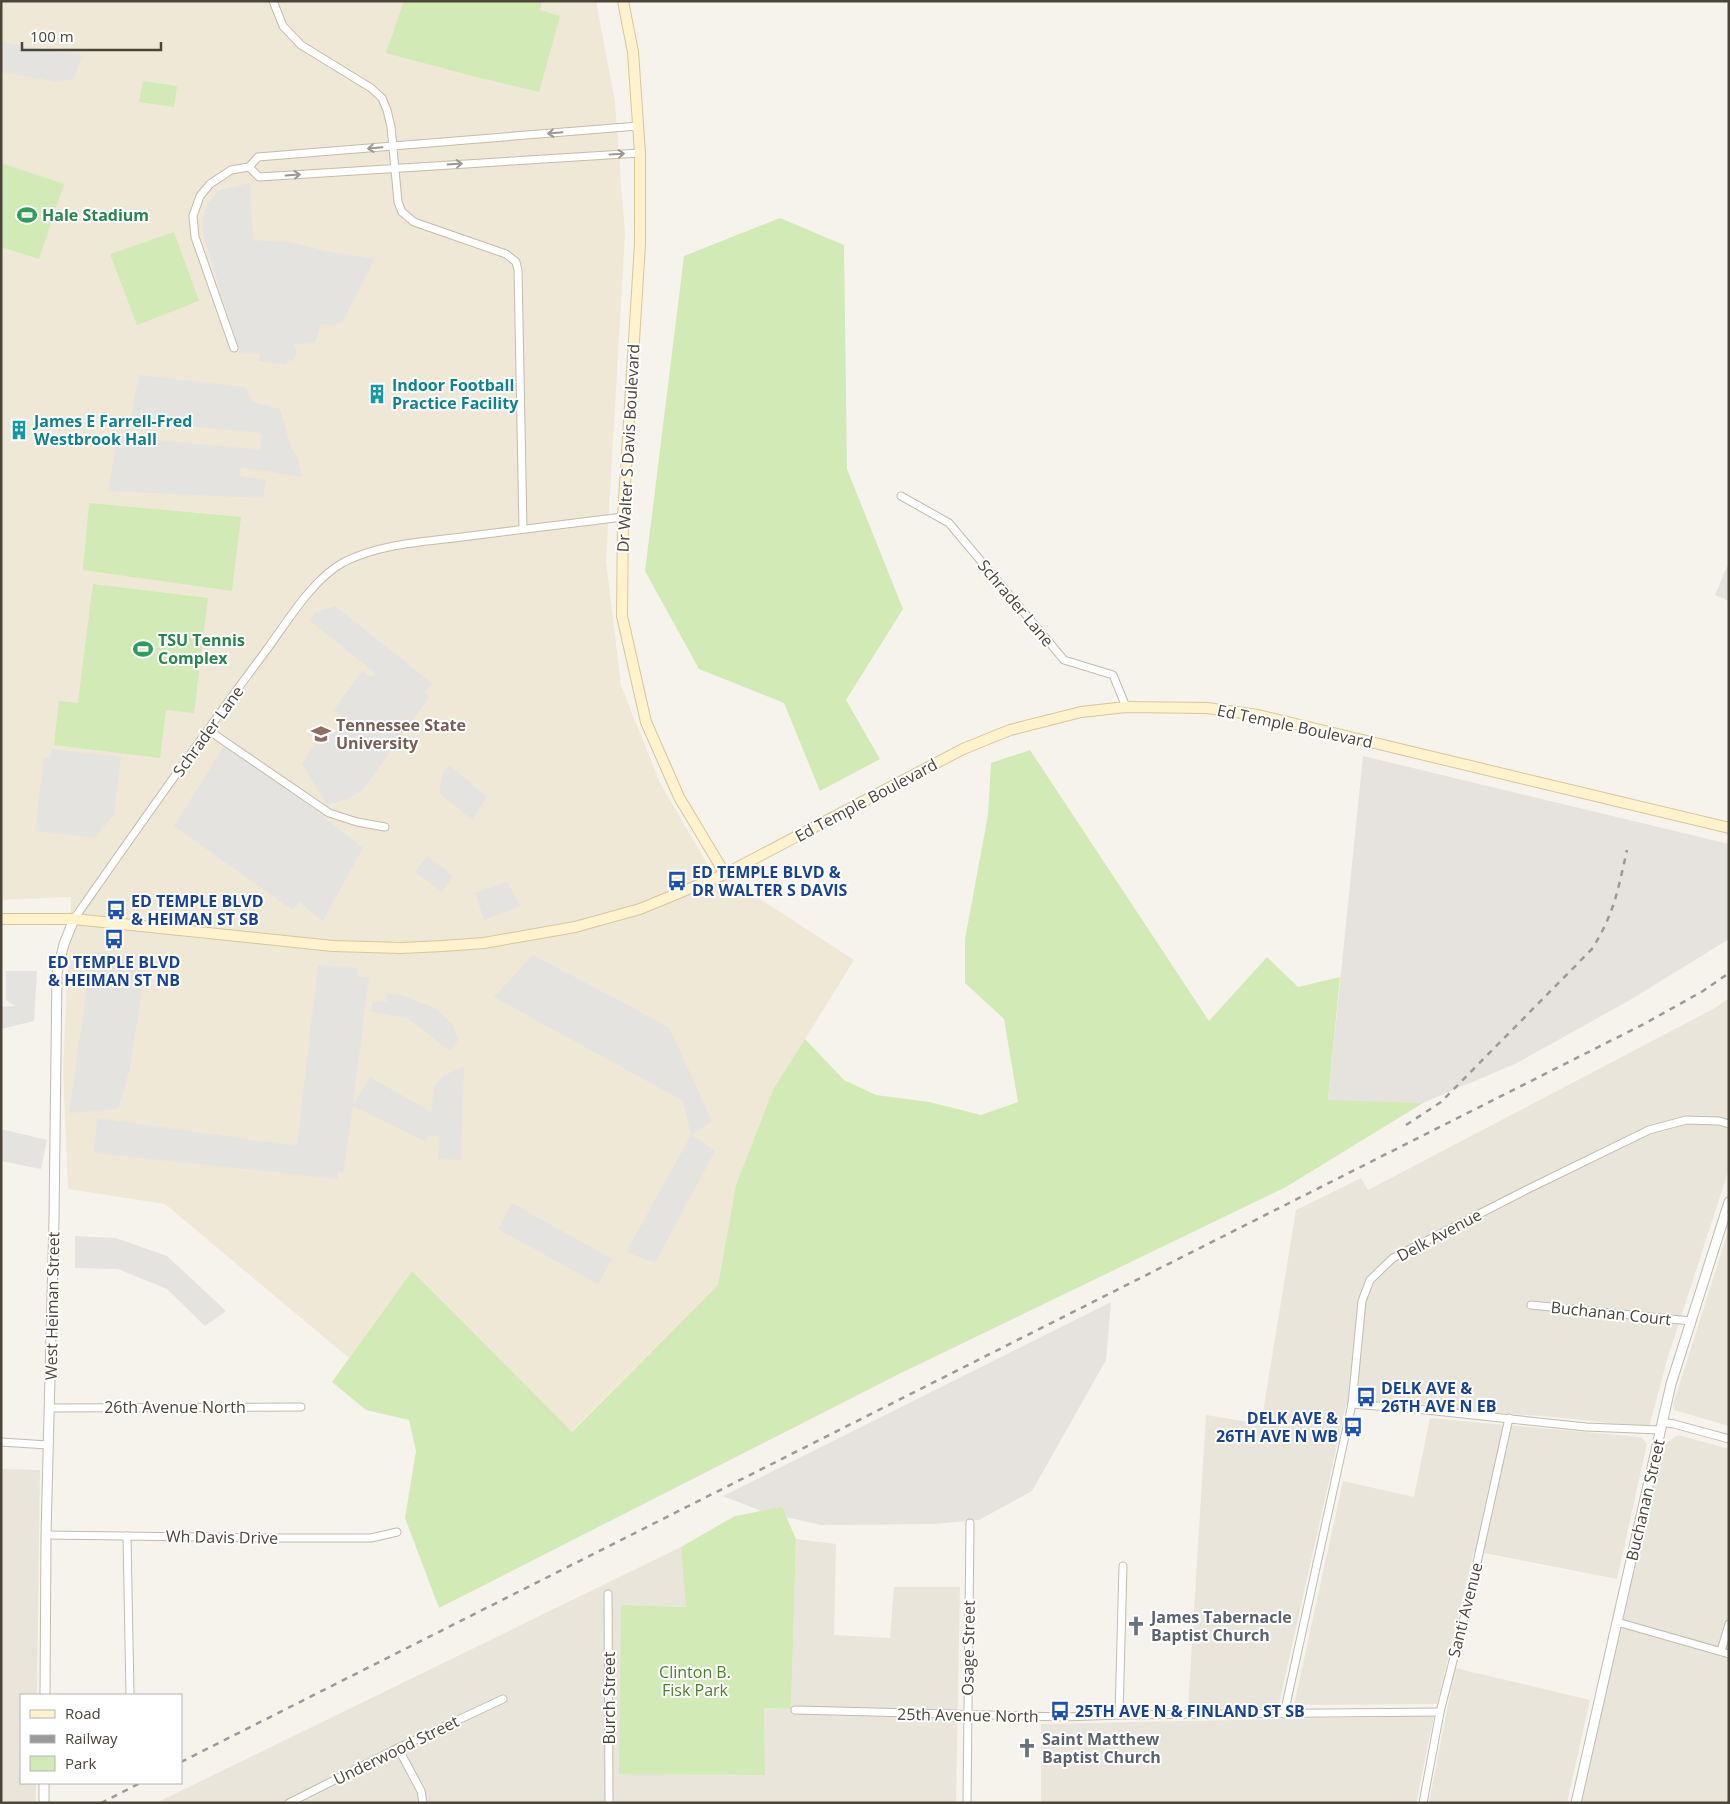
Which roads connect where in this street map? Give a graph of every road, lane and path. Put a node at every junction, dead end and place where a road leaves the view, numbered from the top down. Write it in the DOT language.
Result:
graph roads {
  1 [pos="273,1"];
  2 [pos="623,1"];
  3 [pos="638,126"];
  4 [pos="393,146"];
  5 [pos="640,153"];
  6 [pos="248,167"];
  7 [pos="395,168"];
  8 [pos="234,348"];
  9 [pos="901,496"];
  10 [pos="623,517"];
  11 [pos="523,529"];
  12 [pos="1126,707"];
  13 [pos="208,730"];
  14 [pos="385,827"];
  15 [pos="1729,828"];
  16 [pos="725,874"];
  17 [pos="1,919"];
  18 [pos="74,920"];
  19 [pos="1729,1124"];
  20 [pos="1729,1202"];
  21 [pos="1531,1306"];
  22 [pos="1691,1321"];
  23 [pos="1352,1404"];
  24 [pos="301,1407"];
  25 [pos="49,1408"];
  26 [pos="1509,1418"];
  27 [pos="1661,1426"];
  28 [pos="1729,1439"];
  29 [pos="1,1442"];
  30 [pos="48,1445"];
  31 [pos="970,1523"];
  32 [pos="397,1532"];
  33 [pos="46,1535"];
  34 [pos="127,1536"];
  35 [pos="1123,1566"];
  36 [pos="608,1594"];
  37 [pos="1617,1622"];
  38 [pos="1729,1624"];
  39 [pos="1725,1653"];
  40 [pos="45,1694"];
  41 [pos="130,1694"];
  42 [pos="503,1699"];
  43 [pos="795,1710"];
  44 [pos="1440,1712"];
  45 [pos="1284,1714"];
  46 [pos="967,1715"];
  47 [pos="1120,1715"];
  48 [pos="398,1748"];
  49 [pos="44,1784"];
  50 [pos="44,1803"];
  51 [pos="289,1803"];
  52 [pos="423,1803"];
  53 [pos="609,1803"];
  54 [pos="967,1803"];
  55 [pos="1423,1803"];
  56 [pos="1576,1803"];
  1 -- 4 [label="street"];
  2 -- 3 [label="main road, Dr Walter S Davis Boulevard"];
  3 -- 4 [label="street, one-way"];
  3 -- 5 [label="main road, Dr Walter S Davis Boulevard"];
  4 -- 6 [label="street, one-way"];
  4 -- 7 [label="street"];
  7 -- 5 [label="street, one-way"];
  5 -- 10 [label="main road, Dr Walter S Davis Boulevard"];
  6 -- 7 [label="street, one-way"];
  6 -- 8 [label="street"];
  7 -- 11 [label="street"];
  9 -- 12 [label="street, Schrader Lane"];
  10 -- 11 [label="street, Schrader Lane"];
  10 -- 16 [label="main road, Dr Walter S Davis Boulevard"];
  11 -- 13 [label="street, Schrader Lane"];
  12 -- 15 [label="main road, Ed Temple Boulevard"];
  12 -- 16 [label="main road, Ed Temple Boulevard"];
  13 -- 14 [label="street"];
  13 -- 18 [label="street, Schrader Lane"];
  16 -- 18 [label="main road, Ed Temple Boulevard"];
  17 -- 18 [label="main road, Ed Temple Boulevard"];
  18 -- 25 [label="street, West Heiman Street"];
  19 -- 23 [label="street, Delk Avenue"];
  20 -- 22 [label="street, Buchanan Street"];
  21 -- 22 [label="street, Buchanan Court"];
  22 -- 27 [label="street, Buchanan Street"];
  23 -- 26 [label="street"];
  23 -- 45 [label="street, Delk Avenue"];
  24 -- 25 [label="street, 26th Avenue North"];
  25 -- 30 [label="street, West Heiman Street"];
  26 -- 27 [label="street"];
  26 -- 44 [label="street, Santi Avenue"];
  27 -- 28 [label="street"];
  27 -- 37 [label="street, Buchanan Street"];
  29 -- 30 [label="street"];
  30 -- 33 [label="street, West Heiman Street"];
  31 -- 46 [label="street, Osage Street"];
  32 -- 34 [label="street, Wh Davis Drive"];
  33 -- 34 [label="street, Wh Davis Drive"];
  33 -- 40 [label="street, West Heiman Street"];
  34 -- 41 [label="street"];
  35 -- 47 [label="street"];
  36 -- 53 [label="street, Burch Street"];
  37 -- 39 [label="street"];
  37 -- 56 [label="street, Buchanan Street"];
  38 -- 39 [label="street"];
  42 -- 48 [label="street, Underwood Street"];
  43 -- 46 [label="street, 25th Avenue North"];
  44 -- 45 [label="street, 25th Avenue North"];
  44 -- 55 [label="street, Santi Avenue"];
  45 -- 47 [label="street, 25th Avenue North"];
  46 -- 47 [label="street, 25th Avenue North"];
  46 -- 54 [label="street, Osage Street"];
  48 -- 51 [label="street, Underwood Street"];
  48 -- 52 [label="street"];
  49 -- 50 [label="street"];
}
